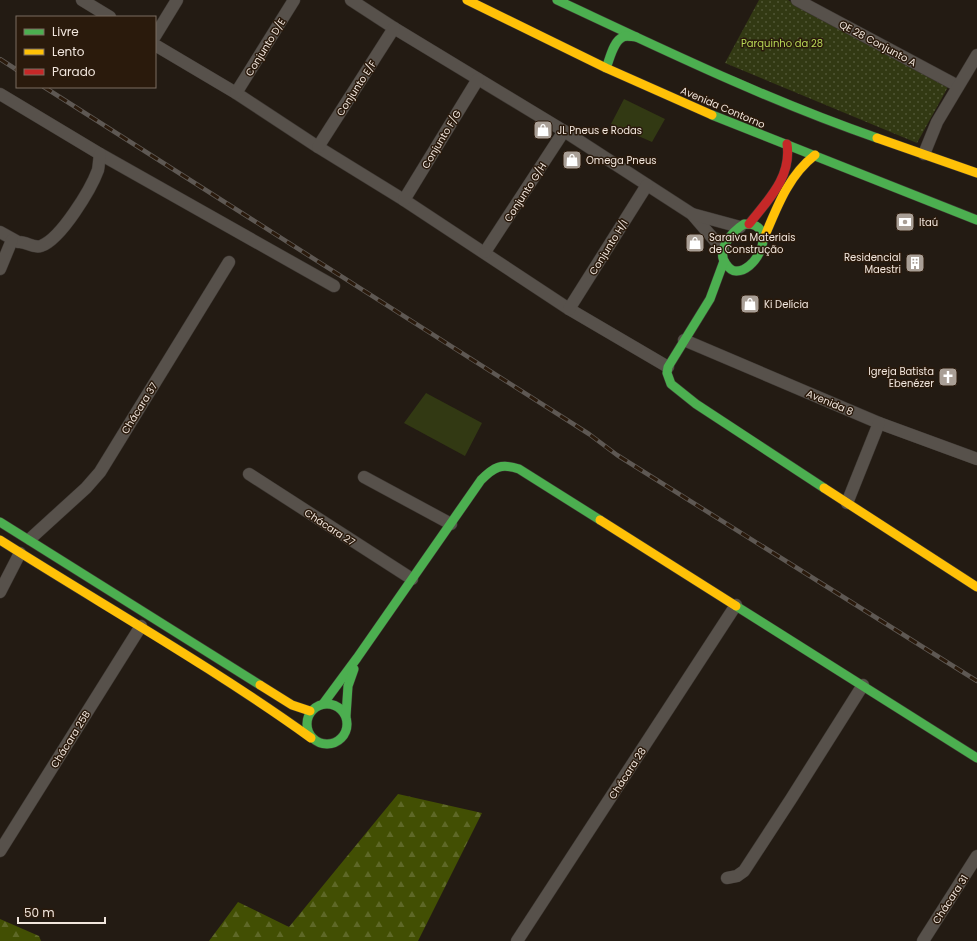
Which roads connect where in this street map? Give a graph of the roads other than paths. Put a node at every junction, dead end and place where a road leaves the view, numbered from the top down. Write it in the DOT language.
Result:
graph roads {
  1 [pos="82,0"];
  2 [pos="177,0"];
  3 [pos="294,0"];
  4 [pos="351,0"];
  5 [pos="467,0"];
  6 [pos="557,0"];
  7 [pos="797,0"];
  8 [pos="108,16"];
  9 [pos="394,28"];
  10 [pos="156,34"];
  11 [pos="636,37"];
  12 [pos="156,46"];
  13 [pos="977,55"];
  14 [pos="606,68"];
  15 [pos="478,79"];
  16 [pos="958,86"];
  17 [pos="236,93"];
  18 [pos="0,94"];
  19 [pos="564,132"];
  20 [pos="786,144"];
  21 [pos="318,147"];
  22 [pos="100,154"];
  23 [pos="924,154"];
  24 [pos="815,155"];
  25 [pos="977,173"];
  26 [pos="646,184"];
  27 [pos="404,200"];
  28 [pos="692,214"];
  29 [pos="977,220"];
  30 [pos="744,225"];
  31 [pos="0,232"];
  32 [pos="764,238"];
  33 [pos="12,240"];
  34 [pos="485,252"];
  35 [pos="723,255"];
  36 [pos="229,262"];
  37 [pos="0,269"];
  38 [pos="742,271"];
  39 [pos="334,286"];
  40 [pos="710,299"];
  41 [pos="570,309"];
  42 [pos="684,340"];
  43 [pos="668,367"];
  44 [pos="879,423"];
  45 [pos="977,459"];
  46 [pos="249,474"];
  47 [pos="364,477"];
  48 [pos="847,503"];
  49 [pos="0,522"];
  50 [pos="450,524"];
  51 [pos="30,539"];
  52 [pos="0,540"];
  53 [pos="20,553"];
  54 [pos="412,579"];
  55 [pos="977,587"];
  56 [pos="0,592"];
  57 [pos="736,605"];
  58 [pos="141,626"];
  59 [pos="357,658"];
  60 [pos="863,685"];
  61 [pos="323,704"];
  62 [pos="310,712"];
  63 [pos="346,716"];
  64 [pos="311,738"];
  65 [pos="977,758"];
  66 [pos="0,851"];
  67 [pos="977,856"];
  68 [pos="727,878"];
  69 [pos="517,941"];
  70 [pos="923,941"];
  1 -- 8 [label="street"];
  2 -- 10 [label="street"];
  3 -- 17 [label="street, Conjunto D/E"];
  4 -- 9 [label="street"];
  5 -- 14 [label="street, Avenida Contorno"];
  6 -- 11 [label="street"];
  7 -- 16 [label="street, QE 28 Conjunto A"];
  9 -- 15 [label="street"];
  9 -- 21 [label="street, Conjunto E/F"];
  11 -- 14 [label="street"];
  11 -- 23 [label="street"];
  12 -- 17 [label="street"];
  13 -- 16 [label="street"];
  14 -- 20 [label="street, Avenida Contorno"];
  15 -- 19 [label="street"];
  15 -- 27 [label="street, Conjunto F/G"];
  16 -- 23 [label="street"];
  17 -- 21 [label="street"];
  18 -- 22 [label="street"];
  19 -- 26 [label="street"];
  19 -- 34 [label="street, Conjunto G/H"];
  20 -- 24 [label="street, Avenida Contorno"];
  20 -- 30 [label="street"];
  21 -- 27 [label="street"];
  22 -- 33 [label="street"];
  22 -- 39 [label="street"];
  23 -- 25 [label="street"];
  24 -- 29 [label="street, Avenida Contorno"];
  24 -- 32 [label="street"];
  26 -- 28 [label="street"];
  26 -- 41 [label="street, Conjunto H/I"];
  27 -- 34 [label="street"];
  28 -- 30 [label="street"];
  28 -- 35 [label="street"];
  30 -- 32 [label="street"];
  30 -- 35 [label="street"];
  31 -- 33 [label="street"];
  32 -- 38 [label="street"];
  33 -- 37 [label="street"];
  34 -- 41 [label="street"];
  35 -- 38 [label="street"];
  35 -- 40 [label="street"];
  36 -- 51 [label="street, Chácara 37"];
  38 -- 40 [label="street"];
  40 -- 42 [label="street"];
  41 -- 43 [label="street"];
  42 -- 43 [label="street"];
  42 -- 44 [label="street, Avenida 8"];
  43 -- 48 [label="street"];
  44 -- 45 [label="street, Avenida 8"];
  44 -- 48 [label="street"];
  46 -- 54 [label="street, Chácara 27"];
  47 -- 50 [label="street"];
  48 -- 55 [label="street"];
  49 -- 51 [label="street"];
  50 -- 54 [label="street"];
  50 -- 57 [label="street"];
  51 -- 62 [label="street"];
  52 -- 53 [label="street"];
  53 -- 56 [label="street"];
  53 -- 58 [label="street"];
  54 -- 59 [label="street"];
  57 -- 60 [label="street"];
  57 -- 69 [label="street, Chácara 28"];
  58 -- 64 [label="street"];
  58 -- 66 [label="street, Chácara 25B"];
  59 -- 61 [label="street"];
  59 -- 63 [label="street"];
  60 -- 65 [label="street"];
  60 -- 68 [label="street"];
  61 -- 62 [label="street"];
  61 -- 63 [label="street"];
  62 -- 64 [label="street"];
  63 -- 64 [label="street"];
  67 -- 70 [label="street, Chácara 31"];
}
